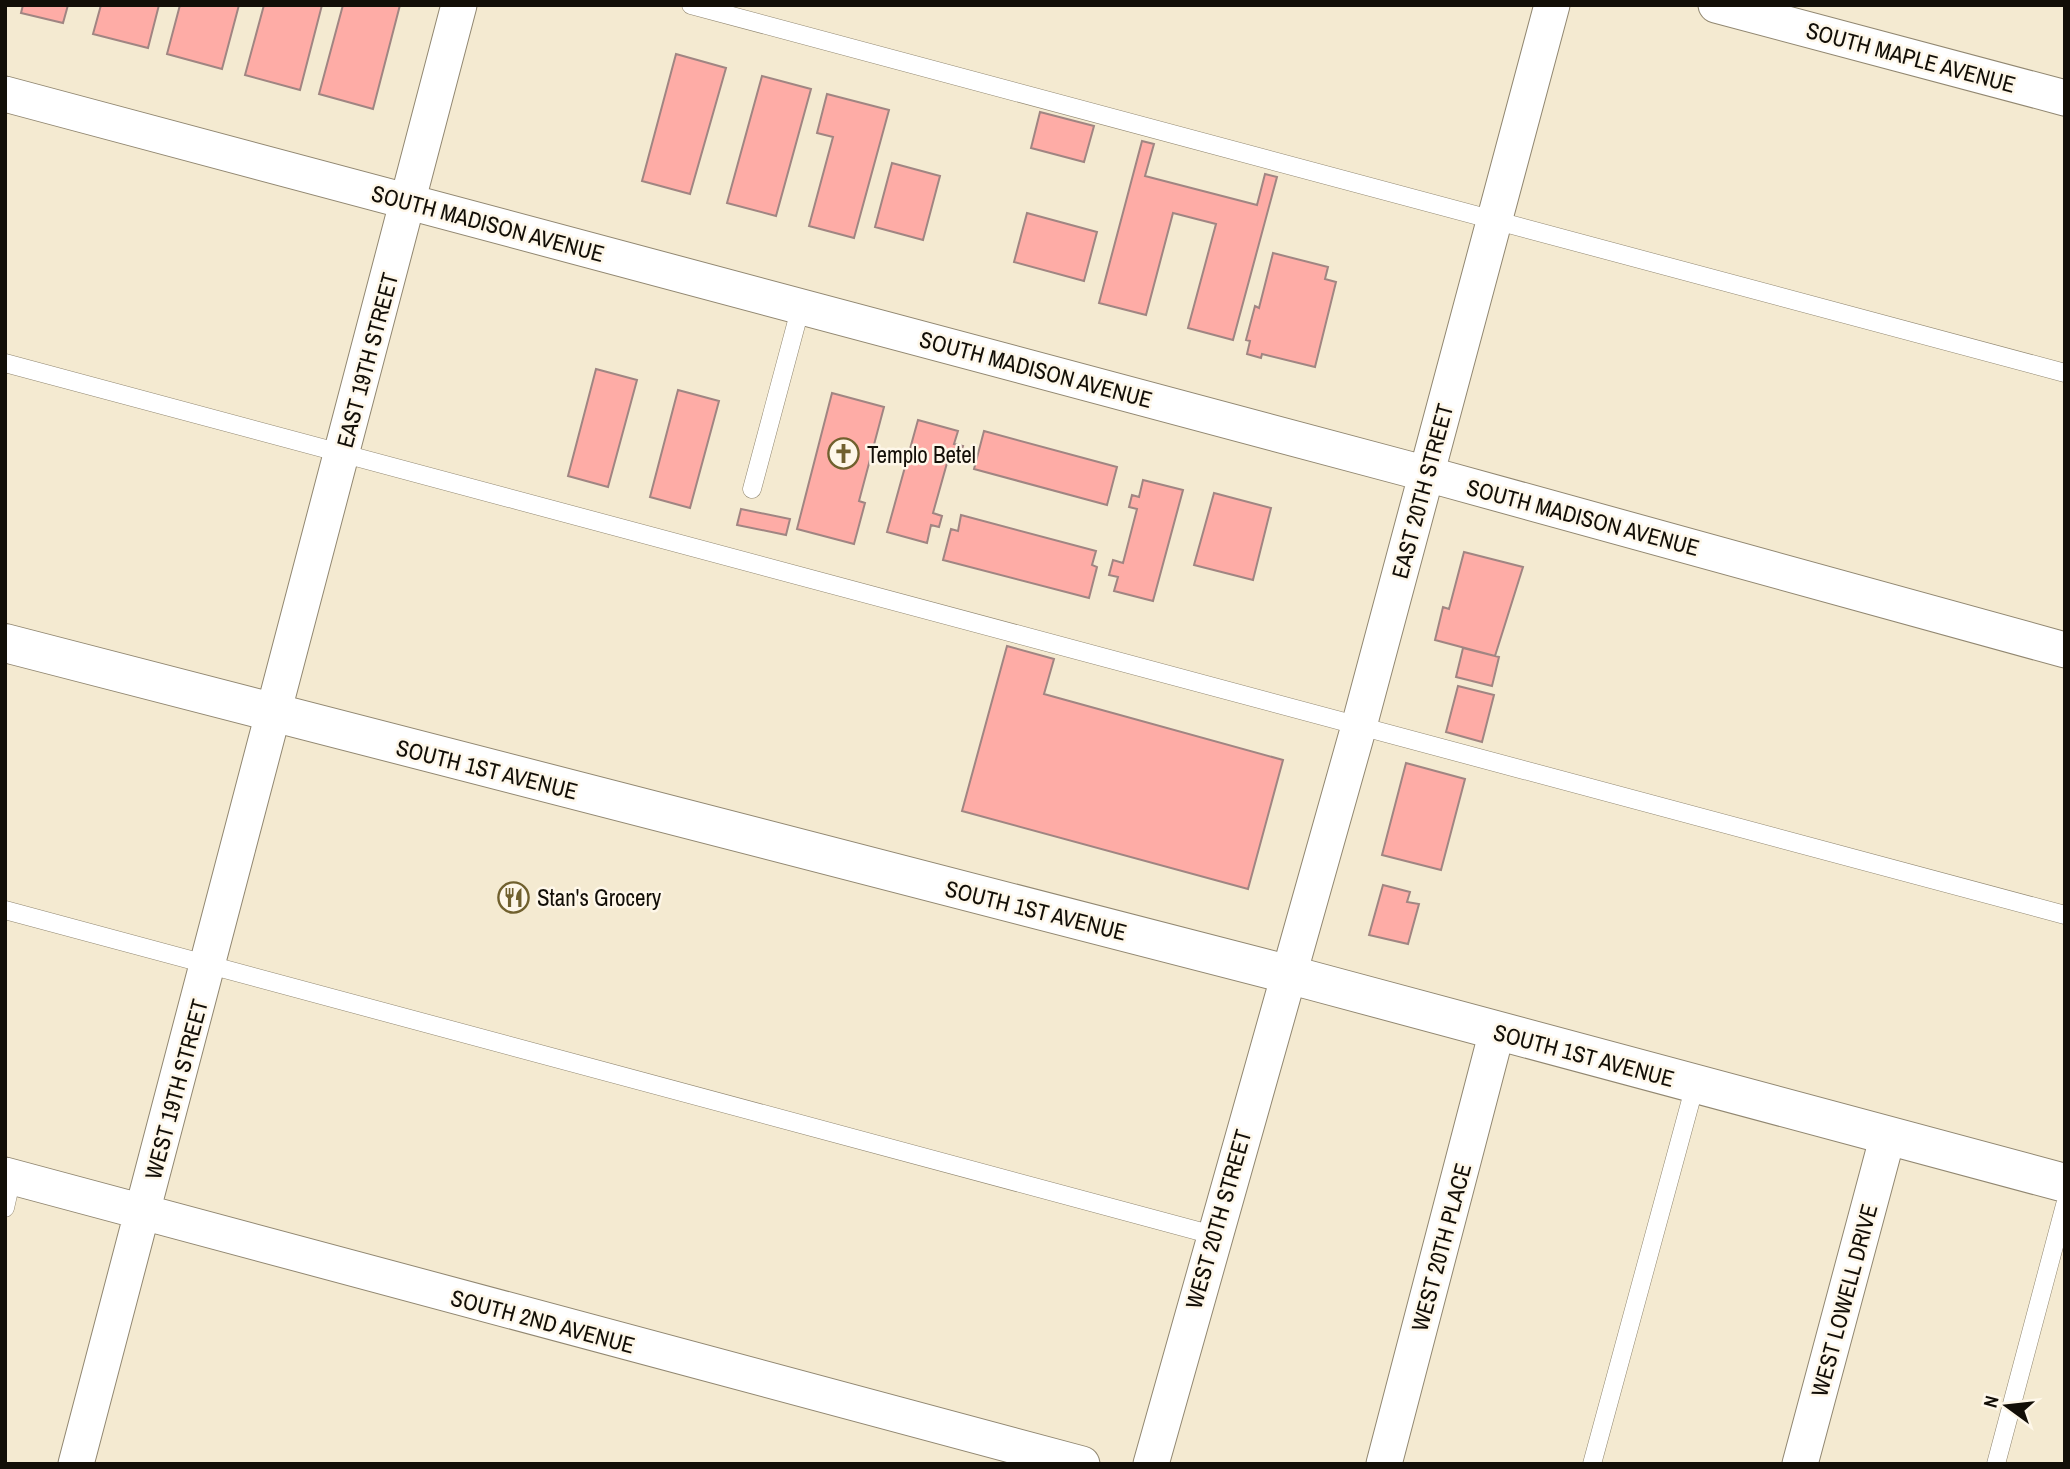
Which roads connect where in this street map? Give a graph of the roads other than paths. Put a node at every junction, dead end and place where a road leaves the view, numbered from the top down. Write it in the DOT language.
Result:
graph roads {
  1 [pos="459,5"];
  2 [pos="691,5"];
  3 [pos="1552,5"];
  4 [pos="1716,5"];
  5 [pos="5,94"];
  6 [pos="2065,98"];
  7 [pos="408,201"];
  8 [pos="1495,220"];
  9 [pos="801,306"];
  10 [pos="5,363"];
  11 [pos="2065,373"];
  12 [pos="343,454"];
  13 [pos="1427,474"];
  14 [pos="752,489"];
  15 [pos="5,643"];
  16 [pos="2065,650"];
  17 [pos="275,714"];
  18 [pos="1359,726"];
  19 [pos="5,910"];
  20 [pos="2065,915"];
  21 [pos="209,965"];
  22 [pos="1287,974"];
  23 [pos="1497,1031"];
  24 [pos="1695,1085"];
  25 [pos="1888,1135"];
  26 [pos="2065,1183"];
  27 [pos="8,1187"];
  28 [pos="2065,1205"];
  29 [pos="143,1214"];
  30 [pos="1213,1235"];
  31 [pos="76,1464"];
  32 [pos="1082,1464"];
  33 [pos="1151,1464"];
  34 [pos="1384,1464"];
  35 [pos="1592,1464"];
  36 [pos="1800,1464"];
  37 [pos="1996,1464"];
  1 -- 7 [label="street, EAST 19TH STREET"];
  2 -- 8 [label="lane"];
  3 -- 8 [label="street, EAST 20TH STREET"];
  4 -- 6 [label="street, SOUTH MAPLE AVENUE"];
  5 -- 7 [label="street, SOUTH MADISON AVENUE"];
  7 -- 9 [label="street, SOUTH MADISON AVENUE"];
  7 -- 12 [label="street, EAST 19TH STREET"];
  8 -- 11 [label="lane"];
  8 -- 13 [label="street, EAST 20TH STREET"];
  9 -- 13 [label="street, SOUTH MADISON AVENUE"];
  9 -- 14 [label="lane"];
  10 -- 12 [label="lane"];
  12 -- 17 [label="street, EAST 19TH STREET"];
  12 -- 18 [label="lane"];
  13 -- 16 [label="street, SOUTH MADISON AVENUE"];
  13 -- 18 [label="street, EAST 20TH STREET"];
  15 -- 17 [label="street, SOUTH 1ST AVENUE"];
  17 -- 21 [label="street, WEST 19TH STREET"];
  17 -- 22 [label="street, SOUTH 1ST AVENUE"];
  18 -- 20 [label="lane"];
  18 -- 22 [label="street, EAST 20TH STREET"];
  19 -- 21 [label="lane"];
  21 -- 29 [label="street, WEST 19TH STREET"];
  21 -- 30 [label="lane"];
  22 -- 23 [label="street, SOUTH 1ST AVENUE"];
  22 -- 30 [label="street, WEST 20TH STREET"];
  23 -- 24 [label="street, SOUTH 1ST AVENUE"];
  23 -- 34 [label="street, WEST 20TH PLACE"];
  24 -- 25 [label="street, SOUTH 1ST AVENUE"];
  24 -- 35 [label="lane"];
  25 -- 26 [label="street, SOUTH 1ST AVENUE"];
  25 -- 36 [label="street, WEST LOWELL DRIVE"];
  27 -- 29 [label="street, SOUTH 2ND AVENUE"];
  28 -- 37 [label="lane"];
  29 -- 31 [label="street, WEST 19TH STREET"];
  29 -- 32 [label="street, SOUTH 2ND AVENUE"];
  30 -- 33 [label="street, WEST 20TH STREET"];
}
